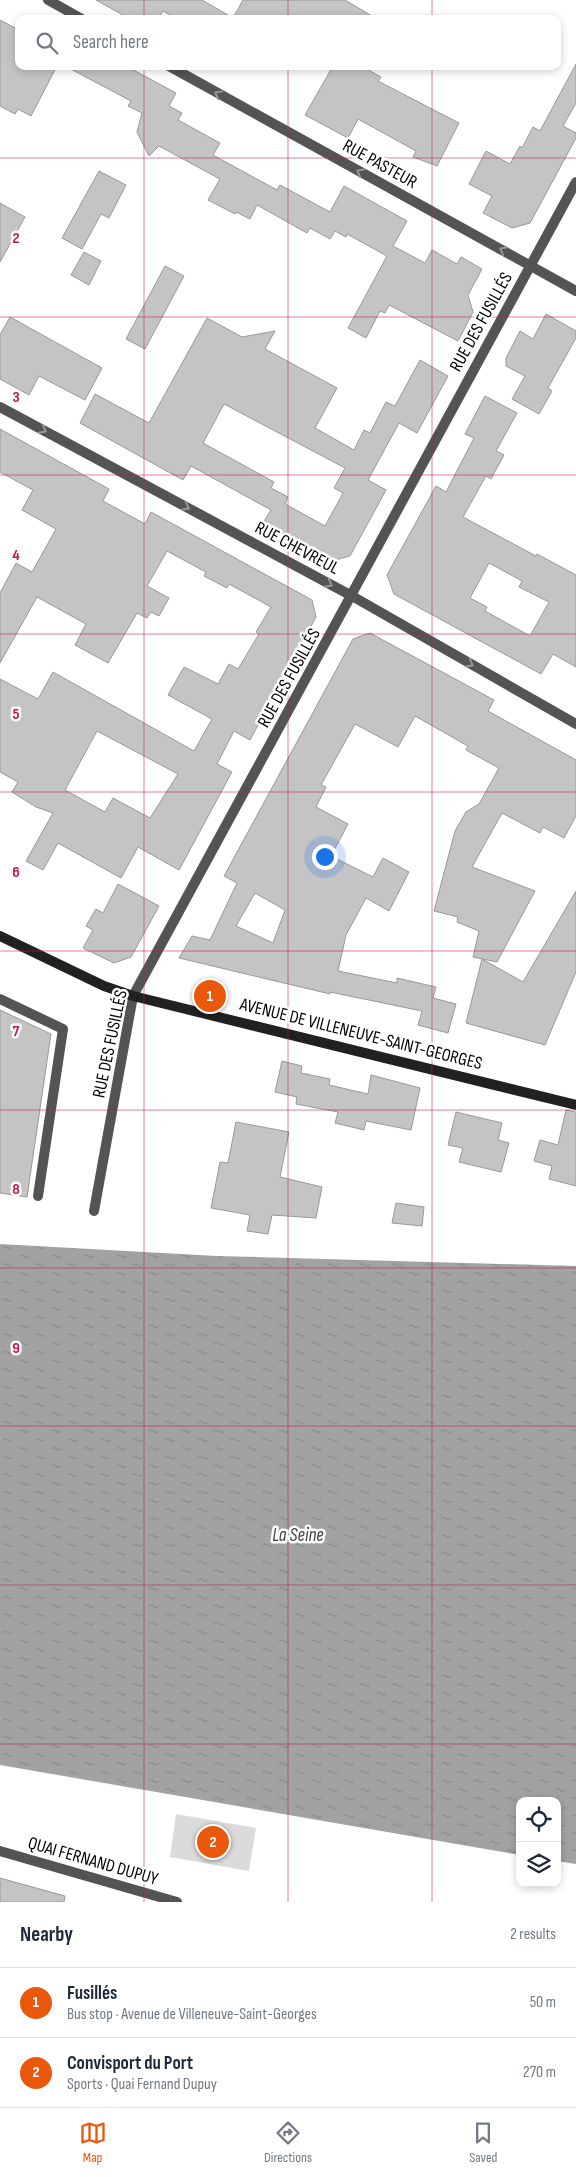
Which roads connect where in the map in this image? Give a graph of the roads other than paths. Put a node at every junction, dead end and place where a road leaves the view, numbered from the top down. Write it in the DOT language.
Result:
graph roads {
  1 [pos="48,0"];
  2 [pos="75,15"];
  3 [pos="176,70"];
  4 [pos="576,182"];
  5 [pos="530,265"];
  6 [pos="576,291"];
  7 [pos="1,410"];
  8 [pos="352,596"];
  9 [pos="576,724"];
  10 [pos="0,936"];
  11 [pos="133,996"];
  12 [pos="0,998"];
  13 [pos="576,1105"];
  14 [pos="38,1196"];
  15 [pos="94,1211"];
  16 [pos="0,1851"];
  17 [pos="177,1902"];
  1 -- 2 [label="street"];
  5 -- 3 [label="street, RUE PASTEUR, one-way"];
  4 -- 5 [label="street, RUE DES FUSILLÉS"];
  5 -- 6 [label="street, RUE PASTEUR"];
  5 -- 8 [label="street, RUE DES FUSILLÉS"];
  7 -- 8 [label="street, RUE CHEVREUL, one-way"];
  8 -- 9 [label="street, RUE CHEVREUL, one-way"];
  8 -- 11 [label="street, RUE DES FUSILLÉS"];
  10 -- 11 [label="main road, AVENUE DE VILLENEUVE-SAINT-GEORGES"];
  11 -- 13 [label="main road, AVENUE DE VILLENEUVE-SAINT-GEORGES"];
  11 -- 15 [label="street, RUE DES FUSILLÉS"];
  12 -- 14 [label="street"];
  16 -- 17 [label="street, QUAI FERNAND DUPUY"];
}
